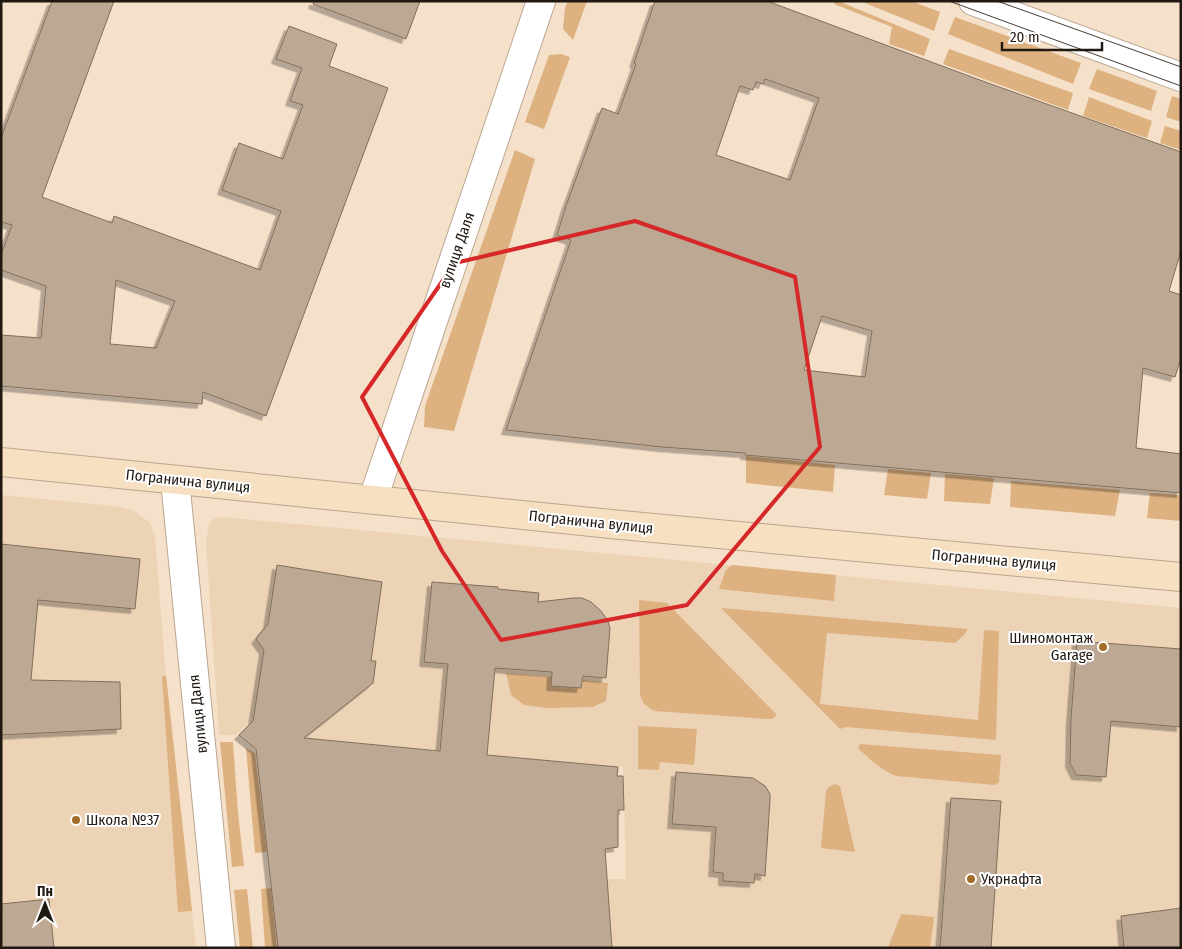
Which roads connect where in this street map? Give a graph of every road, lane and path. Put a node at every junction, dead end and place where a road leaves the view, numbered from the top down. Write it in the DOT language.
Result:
graph roads {
  1 [pos="541,1"];
  2 [pos="973,1"];
  3 [pos="1181,77"];
  4 [pos="1,462"];
  5 [pos="175,480"];
  6 [pos="373,499"];
  7 [pos="1181,578"];
  8 [pos="221,948"];
  1 -- 6 [label="street, вулиця Даля"];
  2 -- 3 [label="street"];
  4 -- 5 [label="main road, Погранична вулиця"];
  5 -- 6 [label="main road, Погранична вулиця"];
  5 -- 8 [label="street, вулиця Даля"];
  6 -- 7 [label="main road, Погранична вулиця"];
}
